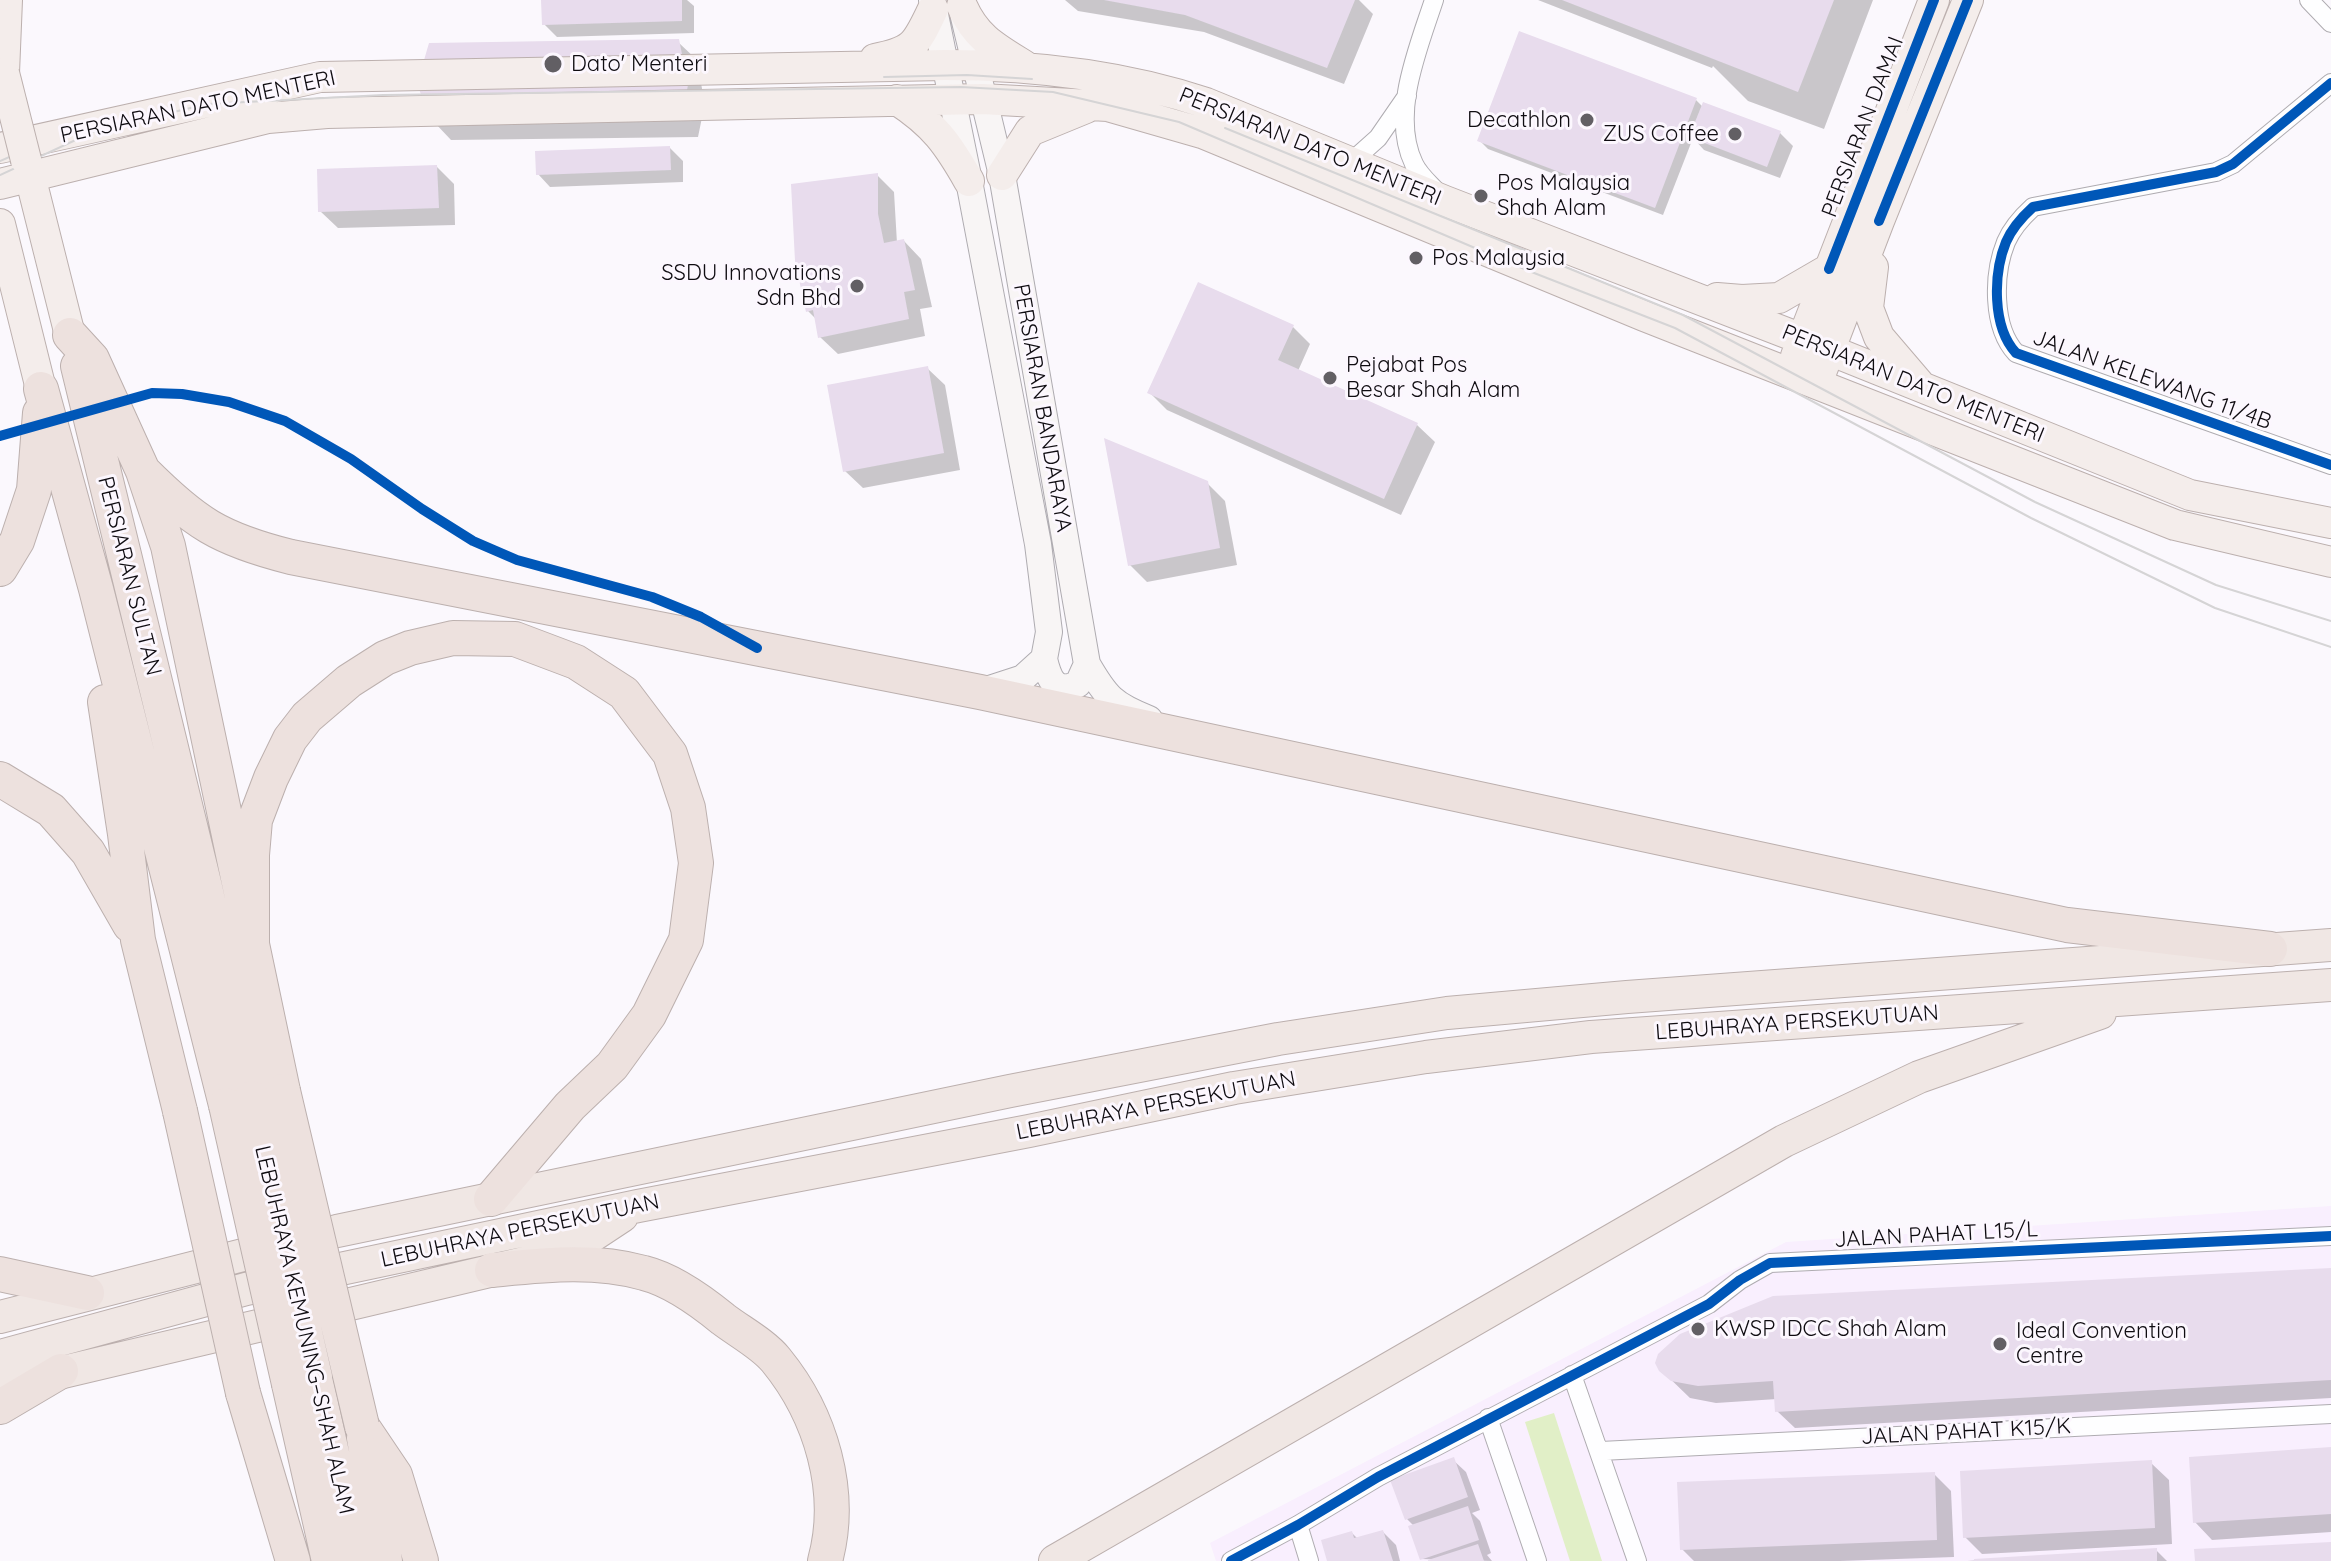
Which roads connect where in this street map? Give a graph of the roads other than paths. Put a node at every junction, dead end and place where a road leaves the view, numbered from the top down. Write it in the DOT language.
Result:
graph roads {
  1 [pos="7,0"];
  2 [pos="1434,0"];
  3 [pos="1934,0"];
  4 [pos="1968,0"];
  5 [pos="2309,0"];
  6 [pos="947,4"];
  7 [pos="2331,23"];
  8 [pos="2,64"];
  9 [pos="945,65"];
  10 [pos="975,65"];
  11 [pos="826,68"];
  12 [pos="1028,68"];
  13 [pos="2331,83"];
  14 [pos="1407,96"];
  15 [pos="951,99"];
  16 [pos="982,99"];
  17 [pos="897,100"];
  18 [pos="1095,105"];
  19 [pos="0,148"];
  20 [pos="1350,163"];
  21 [pos="1002,175"];
  22 [pos="18,180"];
  23 [pos="969,181"];
  24 [pos="1445,201"];
  25 [pos="1879,221"];
  26 [pos="2,233"];
  27 [pos="1829,269"];
  28 [pos="1687,294"];
  29 [pos="70,335"];
  30 [pos="1816,345"];
  31 [pos="1789,373"];
  32 [pos="1817,383"];
  33 [pos="41,389"];
  34 [pos="1925,390"];
  35 [pos="2331,465"];
  36 [pos="143,471"];
  37 [pos="2331,523"];
  38 [pos="2331,562"];
  39 [pos="0,569"];
  40 [pos="96,589"];
  41 [pos="1044,659"];
  42 [pos="1087,664"];
  43 [pos="980,692"];
  44 [pos="1216,742"];
  45 [pos="0,779"];
  46 [pos="138,940"];
  47 [pos="2331,945"];
  48 [pos="252,946"];
  49 [pos="2270,949"];
  50 [pos="2331,985"];
  51 [pos="2145,998"];
  52 [pos="253,1098"];
  53 [pos="491,1199"];
  54 [pos="638,1206"];
  55 [pos="2331,1236"];
  56 [pos="492,1270"];
  57 [pos="0,1274"];
  58 [pos="87,1293"];
  59 [pos="0,1317"];
  60 [pos="0,1356"];
  61 [pos="61,1371"];
  62 [pos="1572,1375"];
  63 [pos="302,1380"];
  64 [pos="0,1387"];
  65 [pos="0,1407"];
  66 [pos="2331,1414"];
  67 [pos="1488,1418"];
  68 [pos="362,1426"];
  69 [pos="1601,1451"];
  70 [pos="274,1498"];
  71 [pos="1298,1525"];
  72 [pos="278,1561"];
  73 [pos="293,1561"];
  74 [pos="329,1561"];
  75 [pos="356,1561"];
  76 [pos="385,1561"];
  77 [pos="421,1561"];
  78 [pos="825,1561"];
  79 [pos="1055,1561"];
  80 [pos="1231,1561"];
  81 [pos="1309,1561"];
  82 [pos="1537,1561"];
  83 [pos="1637,1561"];
  1 -- 8 [label="main road, PERSIARAN SULTAN"];
  2 -- 14 [label="street"];
  3 -- 27 [label="main road, PERSIARAN DAMAI"];
  4 -- 25 [label="main road, PERSIARAN DAMAI"];
  5 -- 7 [label="street"];
  6 -- 9 [label="main road, PERSIARAN BANDARAYA"];
  6 -- 10 [label="main road, PERSIARAN BANDARAYA"];
  6 -- 11 [label="main road"];
  6 -- 12 [label="main road"];
  8 -- 29 [label="main road, PERSIARAN SULTAN, bridge"];
  9 -- 10 [label="main road, PERSIARAN DATO MENTERI"];
  9 -- 11 [label="main road, PERSIARAN DATO MENTERI"];
  9 -- 15 [label="main road, PERSIARAN BANDARAYA"];
  10 -- 12 [label="main road, PERSIARAN DATO MENTERI"];
  10 -- 16 [label="main road, PERSIARAN BANDARAYA"];
  11 -- 19 [label="main road, PERSIARAN DATO MENTERI"];
  12 -- 20 [label="main road, PERSIARAN DATO MENTERI"];
  13 -- 35 [label="street, JALAN KELEWANG 11/4B"];
  14 -- 20 [label="street"];
  14 -- 24 [label="street"];
  15 -- 16 [label="main road, PERSIARAN DATO MENTERI"];
  15 -- 17 [label="main road, PERSIARAN DATO MENTERI"];
  15 -- 23 [label="main road, PERSIARAN BANDARAYA"];
  16 -- 18 [label="main road, PERSIARAN DATO MENTERI"];
  16 -- 21 [label="main road, PERSIARAN BANDARAYA"];
  17 -- 22 [label="main road, PERSIARAN DATO MENTERI"];
  17 -- 23 [label="main road"];
  18 -- 21 [label="main road"];
  18 -- 31 [label="main road, PERSIARAN DATO MENTERI"];
  20 -- 24 [label="main road, PERSIARAN DATO MENTERI"];
  21 -- 42 [label="main road, PERSIARAN BANDARAYA"];
  23 -- 41 [label="main road, PERSIARAN BANDARAYA"];
  24 -- 28 [label="main road, PERSIARAN DATO MENTERI"];
  25 -- 30 [label="main road, PERSIARAN DAMAI"];
  25 -- 34 [label="main road"];
  26 -- 33 [label="main road, PERSIARAN SULTAN"];
  27 -- 28 [label="main road"];
  27 -- 30 [label="main road, PERSIARAN DAMAI"];
  28 -- 30 [label="main road, PERSIARAN DATO MENTERI"];
  29 -- 36 [label="highway"];
  29 -- 52 [label="highway, PERSIARAN SULTAN"];
  30 -- 31 [label="main road, PERSIARAN DAMAI"];
  30 -- 32 [label="main road, PERSIARAN DAMAI"];
  30 -- 34 [label="main road, PERSIARAN DATO MENTERI"];
  31 -- 32 [label="main road, PERSIARAN DATO MENTERI"];
  32 -- 38 [label="main road, PERSIARAN DATO MENTERI"];
  33 -- 39 [label="highway"];
  33 -- 40 [label="highway, PERSIARAN SULTAN"];
  34 -- 37 [label="main road, PERSIARAN DATO MENTERI"];
  36 -- 43 [label="highway"];
  36 -- 48 [label="highway"];
  40 -- 46 [label="highway"];
  40 -- 52 [label="highway, PERSIARAN SULTAN"];
  41 -- 42 [label="main road"];
  41 -- 43 [label="main road"];
  42 -- 44 [label="main road, PERSIARAN BANDARAYA"];
  43 -- 44 [label="highway"];
  44 -- 49 [label="highway"];
  45 -- 46 [label="highway"];
  46 -- 70 [label="highway, bridge"];
  47 -- 49 [label="highway, LEBUHRAYA PERSEKUTUAN"];
  48 -- 52 [label="highway"];
  48 -- 53 [label="highway"];
  49 -- 53 [label="highway, LEBUHRAYA PERSEKUTUAN"];
  50 -- 51 [label="highway, LEBUHRAYA PERSEKUTUAN"];
  51 -- 54 [label="highway, LEBUHRAYA PERSEKUTUAN"];
  51 -- 79 [label="highway"];
  52 -- 63 [label="highway, LEBUHRAYA KEMUNING–SHAH ALAM, bridge"];
  52 -- 68 [label="highway, bridge"];
  53 -- 58 [label="highway, LEBUHRAYA PERSEKUTUAN"];
  54 -- 56 [label="highway"];
  54 -- 60 [label="highway, LEBUHRAYA PERSEKUTUAN"];
  55 -- 62 [label="street, JALAN PAHAT L15/L"];
  56 -- 61 [label="highway"];
  56 -- 78 [label="highway"];
  57 -- 58 [label="highway"];
  58 -- 59 [label="highway, LEBUHRAYA PERSEKUTUAN"];
  61 -- 64 [label="highway"];
  61 -- 65 [label="highway"];
  62 -- 67 [label="street, JALAN PAHAT L15/L"];
  62 -- 69 [label="street"];
  63 -- 74 [label="highway, LEBUHRAYA KEMUNING–SHAH ALAM"];
  63 -- 75 [label="highway, LEBUHRAYA KEMUNING–SHAH ALAM"];
  66 -- 69 [label="street, JALAN PAHAT K15/K"];
  67 -- 71 [label="street, JALAN PAHAT L15/L"];
  67 -- 82 [label="street"];
  68 -- 76 [label="highway"];
  68 -- 77 [label="highway"];
  69 -- 83 [label="street"];
  70 -- 72 [label="highway"];
  70 -- 73 [label="highway"];
  71 -- 80 [label="street, JALAN PAHAT L15/L"];
  71 -- 81 [label="street"];
}
